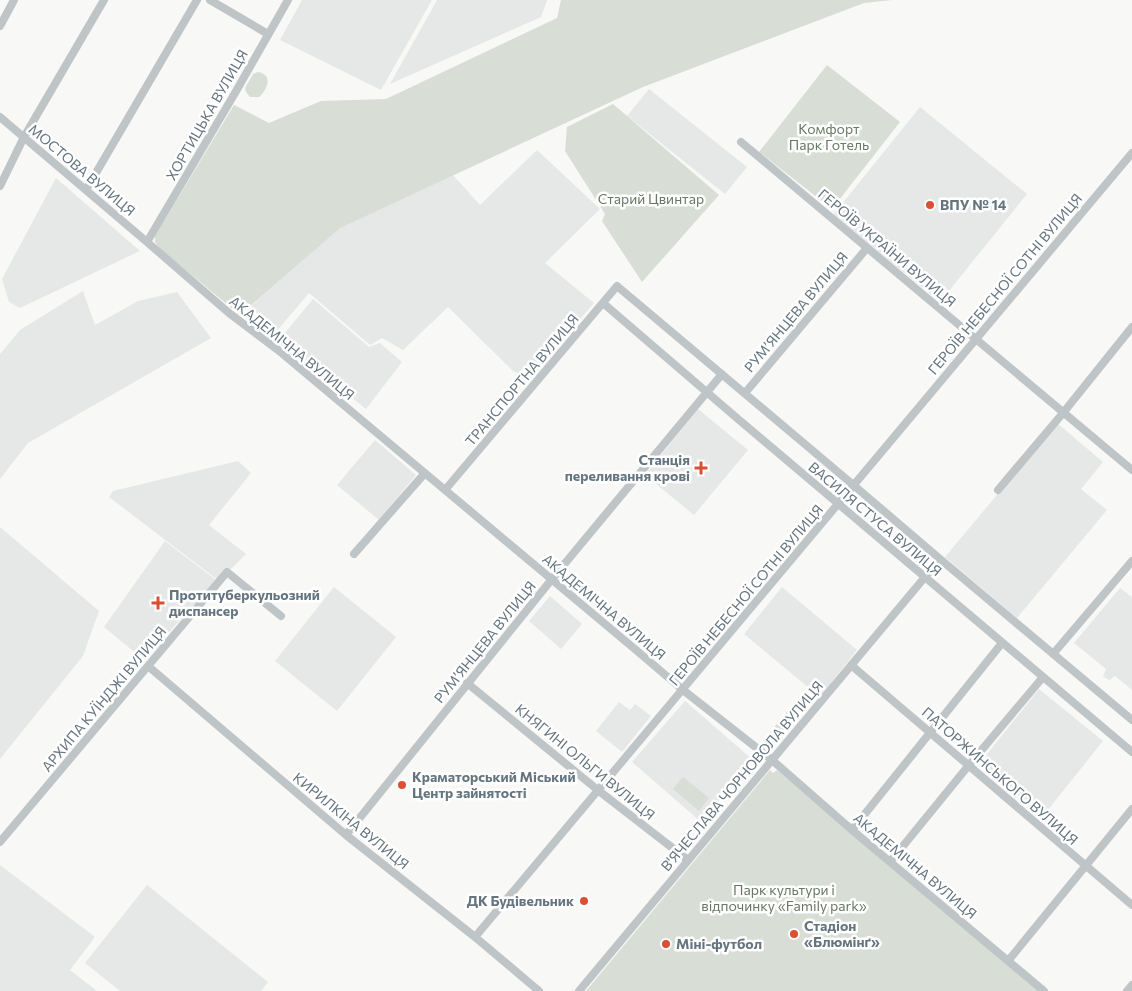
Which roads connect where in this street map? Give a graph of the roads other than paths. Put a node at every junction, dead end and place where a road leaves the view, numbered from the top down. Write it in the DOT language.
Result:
graph roads {
  1 [pos="14,0"];
  2 [pos="104,0"];
  3 [pos="197,0"];
  4 [pos="210,0"];
  5 [pos="288,0"];
  6 [pos="0,26"];
  7 [pos="268,34"];
  8 [pos="0,116"];
  9 [pos="24,137"];
  10 [pos="740,142"];
  11 [pos="1132,153"];
  12 [pos="0,186"];
  13 [pos="86,190"];
  14 [pos="147,242"];
  15 [pos="867,248"];
  16 [pos="617,286"];
  17 [pos="603,303"];
  18 [pos="1132,327"];
  19 [pos="975,339"];
  20 [pos="722,374"];
  21 [pos="706,393"];
  22 [pos="745,393"];
  23 [pos="1063,413"];
  24 [pos="1132,470"];
  25 [pos="425,473"];
  26 [pos="854,484"];
  27 [pos="445,490"];
  28 [pos="998,490"];
  29 [pos="838,504"];
  30 [pos="354,554"];
  31 [pos="940,559"];
  32 [pos="1132,561"];
  33 [pos="924,578"];
  34 [pos="552,579"];
  35 [pos="281,616"];
  36 [pos="1002,643"];
  37 [pos="1053,654"];
  38 [pos="851,665"];
  39 [pos="148,666"];
  40 [pos="1043,677"];
  41 [pos="467,683"];
  42 [pos="683,690"];
  43 [pos="1132,720"];
  44 [pos="930,732"];
  45 [pos="1132,752"];
  46 [pos="772,760"];
  47 [pos="969,765"];
  48 [pos="599,791"];
  49 [pos="1132,809"];
  50 [pos="852,830"];
  51 [pos="346,835"];
  52 [pos="0,842"];
  53 [pos="688,860"];
  54 [pos="890,862"];
  55 [pos="1086,865"];
  56 [pos="1132,905"];
  57 [pos="475,937"];
  58 [pos="1008,961"];
  59 [pos="1132,985"];
  60 [pos="539,991"];
  61 [pos="579,991"];
  62 [pos="1044,991"];
  63 [pos="1127,991"];
  1 -- 6 [label="street"];
  2 -- 9 [label="street"];
  3 -- 13 [label="street"];
  4 -- 7 [label="street"];
  5 -- 7 [label="street, ХОРТИЦЬКА ВУЛИЦЯ"];
  7 -- 14 [label="street, ХОРТИЦЬКА ВУЛИЦЯ"];
  8 -- 9 [label="street, МОСТОВА ВУЛИЦЯ"];
  9 -- 12 [label="street"];
  9 -- 13 [label="street, МОСТОВА ВУЛИЦЯ"];
  10 -- 15 [label="street, ГЕРОЇВ УКРАЇНИ ВУЛИЦЯ"];
  11 -- 19 [label="street, ГЕРОЇВ НЕБЕСНОЇ СОТНІ ВУЛИЦЯ"];
  13 -- 14 [label="street, МОСТОВА ВУЛИЦЯ"];
  14 -- 25 [label="street, АКАДЕМІЧНА ВУЛИЦЯ"];
  15 -- 19 [label="street, ГЕРОЇВ УКРАЇНИ ВУЛИЦЯ"];
  15 -- 22 [label="street, РУМ’ЯНЦЕВА ВУЛИЦЯ"];
  16 -- 17 [label="street, ТРАНСПОРТНА ВУЛИЦЯ"];
  16 -- 20 [label="street, ВАСИЛЯ СТУСА ВУЛИЦЯ"];
  17 -- 21 [label="street, ВАСИЛЯ СТУСА ВУЛИЦЯ"];
  17 -- 27 [label="street, ТРАНСПОРТНА ВУЛИЦЯ"];
  18 -- 23 [label="street"];
  19 -- 23 [label="street, ГЕРОЇВ УКРАЇНИ ВУЛИЦЯ"];
  19 -- 26 [label="street, ГЕРОЇВ НЕБЕСНОЇ СОТНІ ВУЛИЦЯ"];
  20 -- 21 [label="street, РУМ’ЯНЦЕВА ВУЛИЦЯ"];
  20 -- 22 [label="street, ВАСИЛЯ СТУСА ВУЛИЦЯ"];
  21 -- 29 [label="street, ВАСИЛЯ СТУСА ВУЛИЦЯ"];
  21 -- 34 [label="street, РУМ’ЯНЦЕВА ВУЛИЦЯ"];
  22 -- 26 [label="street, ВАСИЛЯ СТУСА ВУЛИЦЯ"];
  23 -- 24 [label="street, ГЕРОЇВ УКРАЇНИ ВУЛИЦЯ"];
  23 -- 28 [label="street"];
  25 -- 27 [label="street, АКАДЕМІЧНА ВУЛИЦЯ"];
  25 -- 30 [label="street"];
  26 -- 29 [label="street, ГЕРОЇВ НЕБЕСНОЇ СОТНІ ВУЛИЦЯ"];
  26 -- 31 [label="street, ВАСИЛЯ СТУСА ВУЛИЦЯ"];
  27 -- 34 [label="street, АКАДЕМІЧНА ВУЛИЦЯ"];
  29 -- 33 [label="street, ВАСИЛЯ СТУСА ВУЛИЦЯ"];
  29 -- 42 [label="street, ГЕРОЇВ НЕБЕСНОЇ СОТНІ ВУЛИЦЯ"];
  31 -- 33 [label="street, В'ЯЧЕСЛАВА ЧОРНОВОЛА ВУЛИЦЯ"];
  31 -- 37 [label="street, ВАСИЛЯ СТУСА ВУЛИЦЯ"];
  32 -- 37 [label="street"];
  33 -- 36 [label="street, ВАСИЛЯ СТУСА ВУЛИЦЯ"];
  33 -- 38 [label="street, В'ЯЧЕСЛАВА ЧОРНОВОЛА ВУЛИЦЯ"];
  34 -- 41 [label="street, РУМ’ЯНЦЕВА ВУЛИЦЯ"];
  34 -- 42 [label="street, АКАДЕМІЧНА ВУЛИЦЯ"];
  35 -- 39 [label="street, АРХИПА КУЇНДЖІ ВУЛИЦЯ"];
  36 -- 40 [label="street, ВАСИЛЯ СТУСА ВУЛИЦЯ"];
  36 -- 44 [label="street"];
  37 -- 43 [label="street, ВАСИЛЯ СТУСА ВУЛИЦЯ"];
  38 -- 44 [label="street, ПАТОРЖИНСЬКОГО ВУЛИЦЯ"];
  38 -- 46 [label="street, В'ЯЧЕСЛАВА ЧОРНОВОЛА ВУЛИЦЯ"];
  39 -- 51 [label="street, КИРИЛКІНА ВУЛИЦЯ"];
  39 -- 52 [label="street, АРХИПА КУЇНДЖІ ВУЛИЦЯ"];
  40 -- 45 [label="street, ВАСИЛЯ СТУСА ВУЛИЦЯ"];
  40 -- 47 [label="street"];
  41 -- 48 [label="street, КНЯГИНІ ОЛЬГИ ВУЛИЦЯ"];
  41 -- 51 [label="street, РУМ’ЯНЦЕВА ВУЛИЦЯ"];
  42 -- 46 [label="street, АКАДЕМІЧНА ВУЛИЦЯ"];
  42 -- 48 [label="street, ГЕРОЇВ НЕБЕСНОЇ СОТНІ ВУЛИЦЯ"];
  44 -- 47 [label="street, ПАТОРЖИНСЬКОГО ВУЛИЦЯ"];
  44 -- 50 [label="street"];
  46 -- 50 [label="street, АКАДЕМІЧНА ВУЛИЦЯ"];
  46 -- 53 [label="street, В'ЯЧЕСЛАВА ЧОРНОВОЛА ВУЛИЦЯ"];
  47 -- 54 [label="street"];
  47 -- 55 [label="street, ПАТОРЖИНСЬКОГО ВУЛИЦЯ"];
  48 -- 53 [label="street, КНЯГИНІ ОЛЬГИ ВУЛИЦЯ"];
  48 -- 57 [label="street, ГЕРОЇВ НЕБЕСНОЇ СОТНІ ВУЛИЦЯ"];
  49 -- 55 [label="street"];
  50 -- 54 [label="street, АКАДЕМІЧНА ВУЛИЦЯ"];
  51 -- 57 [label="street, КИРИЛКІНА ВУЛИЦЯ"];
  53 -- 61 [label="street, В'ЯЧЕСЛАВА ЧОРНОВОЛА ВУЛИЦЯ"];
  54 -- 58 [label="street, АКАДЕМІЧНА ВУЛИЦЯ"];
  55 -- 56 [label="street, ПАТОРЖИНСЬКОГО ВУЛИЦЯ"];
  55 -- 58 [label="street"];
  57 -- 60 [label="street, КИРИЛКІНА ВУЛИЦЯ"];
  58 -- 62 [label="street, АКАДЕМІЧНА ВУЛИЦЯ"];
  59 -- 63 [label="street"];
}
